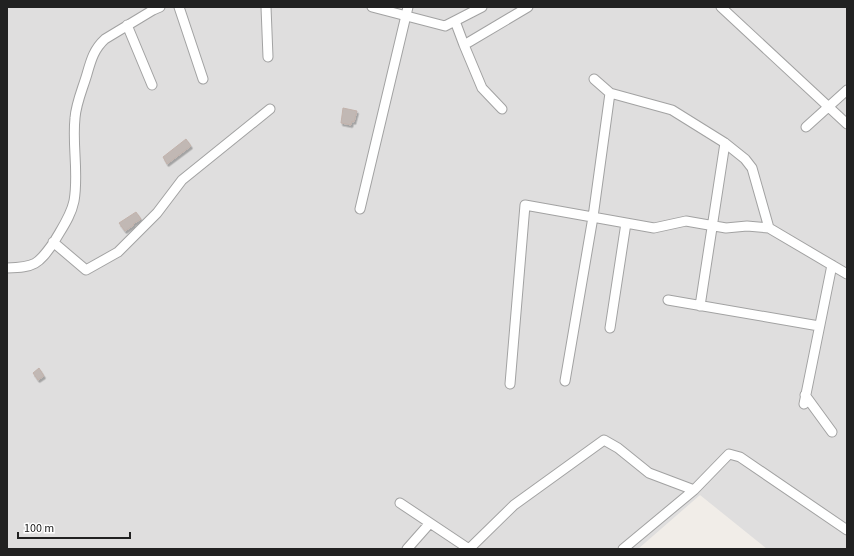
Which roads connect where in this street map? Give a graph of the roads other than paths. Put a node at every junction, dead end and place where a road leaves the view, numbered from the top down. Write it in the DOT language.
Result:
graph roads {
  1 [pos="179,7"];
  2 [pos="266,7"];
  3 [pos="372,7"];
  4 [pos="482,7"];
  5 [pos="528,7"];
  6 [pos="721,7"];
  7 [pos="155,8"];
  8 [pos="407,11"];
  9 [pos="455,21"];
  10 [pos="127,25"];
  11 [pos="464,45"];
  12 [pos="268,56"];
  13 [pos="202,79"];
  14 [pos="594,80"];
  15 [pos="152,85"];
  16 [pos="847,90"];
  17 [pos="610,93"];
  18 [pos="828,107"];
  19 [pos="270,108"];
  20 [pos="502,109"];
  21 [pos="847,124"];
  22 [pos="806,127"];
  23 [pos="725,143"];
  24 [pos="360,209"];
  25 [pos="593,217"];
  26 [pos="626,223"];
  27 [pos="712,225"];
  28 [pos="769,228"];
  29 [pos="53,242"];
  30 [pos="832,265"];
  31 [pos="7,268"];
  32 [pos="847,274"];
  33 [pos="668,300"];
  34 [pos="700,306"];
  35 [pos="820,326"];
  36 [pos="610,328"];
  37 [pos="565,381"];
  38 [pos="510,384"];
  39 [pos="832,432"];
  40 [pos="694,490"];
  41 [pos="400,503"];
  42 [pos="430,523"];
  43 [pos="847,530"];
  44 [pos="407,549"];
  45 [pos="469,549"];
  46 [pos="623,549"];
  1 -- 13 [label="street"];
  2 -- 12 [label="street"];
  3 -- 8 [label="street"];
  4 -- 9 [label="street"];
  5 -- 11 [label="street"];
  6 -- 18 [label="street"];
  7 -- 10 [label="street"];
  8 -- 9 [label="street"];
  8 -- 24 [label="street"];
  9 -- 11 [label="street"];
  10 -- 15 [label="street"];
  10 -- 29 [label="street"];
  11 -- 20 [label="street"];
  14 -- 17 [label="street"];
  16 -- 18 [label="street"];
  17 -- 23 [label="street"];
  17 -- 25 [label="street"];
  18 -- 21 [label="street"];
  18 -- 22 [label="street"];
  19 -- 29 [label="street"];
  23 -- 27 [label="street"];
  23 -- 28 [label="street"];
  25 -- 26 [label="street"];
  25 -- 37 [label="street"];
  25 -- 38 [label="street"];
  26 -- 27 [label="street"];
  26 -- 36 [label="street"];
  27 -- 28 [label="street"];
  27 -- 34 [label="street"];
  28 -- 30 [label="street"];
  29 -- 31 [label="street"];
  30 -- 32 [label="street"];
  30 -- 35 [label="street"];
  33 -- 34 [label="street"];
  34 -- 35 [label="street"];
  35 -- 39 [label="street"];
  40 -- 43 [label="street"];
  40 -- 45 [label="street"];
  40 -- 46 [label="street"];
  41 -- 42 [label="street"];
  42 -- 44 [label="street"];
  42 -- 45 [label="street"];
}
